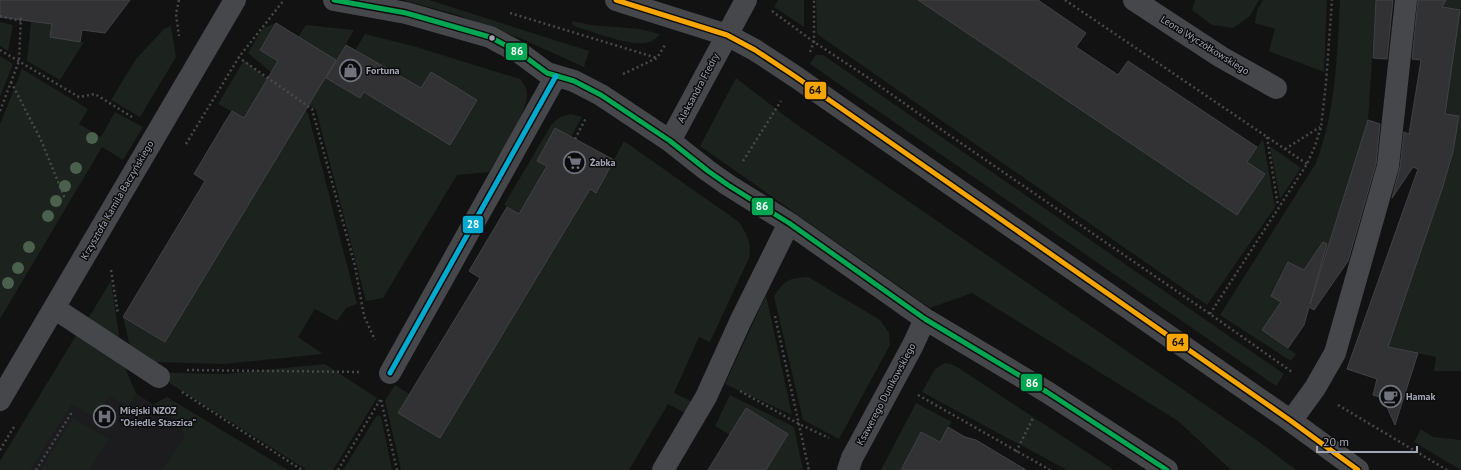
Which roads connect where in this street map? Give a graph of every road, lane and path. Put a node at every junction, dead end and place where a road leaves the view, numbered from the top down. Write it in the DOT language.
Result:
graph roads {
  1 [pos="235,0"];
  2 [pos="334,0"];
  3 [pos="616,0"];
  4 [pos="746,0"];
  5 [pos="814,0"];
  6 [pos="1065,0"];
  7 [pos="1134,0"];
  8 [pos="1332,0"];
  9 [pos="1406,0"];
  10 [pos="768,8"];
  11 [pos="504,12"];
  12 [pos="21,14"];
  13 [pos="0,16"];
  14 [pos="680,19"];
  15 [pos="21,21"];
  16 [pos="727,35"];
  17 [pos="211,41"];
  18 [pos="814,42"];
  19 [pos="0,50"];
  20 [pos="657,58"];
  21 [pos="19,61"];
  22 [pos="556,76"];
  23 [pos="796,77"];
  24 [pos="11,82"];
  25 [pos="1276,88"];
  26 [pos="601,95"];
  27 [pos="0,111"];
  28 [pos="1321,127"];
  29 [pos="157,132"];
  30 [pos="1267,137"];
  31 [pos="575,139"];
  32 [pos="670,141"];
  33 [pos="1285,149"];
  34 [pos="1306,164"];
  35 [pos="728,186"];
  36 [pos="65,199"];
  37 [pos="1278,207"];
  38 [pos="789,223"];
  39 [pos="111,268"];
  40 [pos="54,308"];
  41 [pos="774,309"];
  42 [pos="1210,314"];
  43 [pos="925,318"];
  44 [pos="127,356"];
  45 [pos="154,373"];
  46 [pos="390,373"];
  47 [pos="715,376"];
  48 [pos="1315,388"];
  49 [pos="1048,392"];
  50 [pos="0,400"];
  51 [pos="927,400"];
  52 [pos="72,412"];
  53 [pos="1291,421"];
  54 [pos="799,424"];
  55 [pos="836,441"];
  56 [pos="1016,452"];
  57 [pos="36,470"];
  58 [pos="302,470"];
  59 [pos="338,470"];
  60 [pos="397,470"];
  61 [pos="663,470"];
  62 [pos="809,470"];
  63 [pos="848,470"];
  64 [pos="1050,470"];
  65 [pos="1166,470"];
  66 [pos="1358,470"];
  67 [pos="1447,470"];
  1 -- 17 [label="street, Krzysztofa Kamila Baczyńskiego"];
  2 -- 22 [label="street"];
  3 -- 14 [label="street"];
  4 -- 16 [label="street"];
  5 -- 18 [label="path"];
  6 -- 30 [label="path"];
  7 -- 25 [label="street, Leona Wyczółkowskiego"];
  8 -- 28 [label="path"];
  9 -- 48 [label="street"];
  10 -- 18 [label="path"];
  11 -- 20 [label="path"];
  12 -- 15 [label="path"];
  13 -- 15 [label="path"];
  14 -- 16 [label="street"];
  14 -- 20 [label="path"];
  15 -- 21 [label="path"];
  16 -- 23 [label="street"];
  16 -- 32 [label="street, Aleksandra Fredry"];
  17 -- 29 [label="street, Krzysztofa Kamila Baczyńskiego"];
  17 -- 46 [label="path"];
  18 -- 23 [label="path"];
  18 -- 42 [label="path"];
  19 -- 21 [label="path"];
  20 -- 26 [label="path"];
  21 -- 24 [label="path"];
  21 -- 29 [label="path"];
  22 -- 26 [label="street"];
  22 -- 46 [label="street"];
  23 -- 35 [label="path"];
  23 -- 53 [label="street"];
  24 -- 27 [label="path"];
  24 -- 36 [label="path"];
  26 -- 31 [label="path"];
  26 -- 32 [label="street"];
  28 -- 33 [label="path"];
  28 -- 34 [label="path"];
  29 -- 40 [label="street, Krzysztofa Kamila Baczyńskiego"];
  30 -- 33 [label="path"];
  30 -- 37 [label="path"];
  32 -- 35 [label="street"];
  33 -- 34 [label="path"];
  34 -- 37 [label="path"];
  35 -- 38 [label="street"];
  37 -- 42 [label="path"];
  38 -- 43 [label="street"];
  38 -- 47 [label="street"];
  39 -- 44 [label="path"];
  40 -- 44 [label="street"];
  40 -- 50 [label="street, Krzysztofa Kamila Baczyńskiego"];
  41 -- 54 [label="path"];
  42 -- 48 [label="path"];
  43 -- 49 [label="street"];
  43 -- 63 [label="street, Ksawerego Dunikowskiego"];
  44 -- 45 [label="street"];
  45 -- 46 [label="path"];
  45 -- 58 [label="path"];
  47 -- 54 [label="path"];
  47 -- 61 [label="street"];
  48 -- 53 [label="street"];
  48 -- 67 [label="path"];
  49 -- 56 [label="path"];
  49 -- 65 [label="street"];
  51 -- 56 [label="path"];
  52 -- 57 [label="path"];
  53 -- 66 [label="street"];
  54 -- 55 [label="path"];
  54 -- 62 [label="path"];
  56 -- 64 [label="path"];
  59 -- 60 [label="path"];
}
